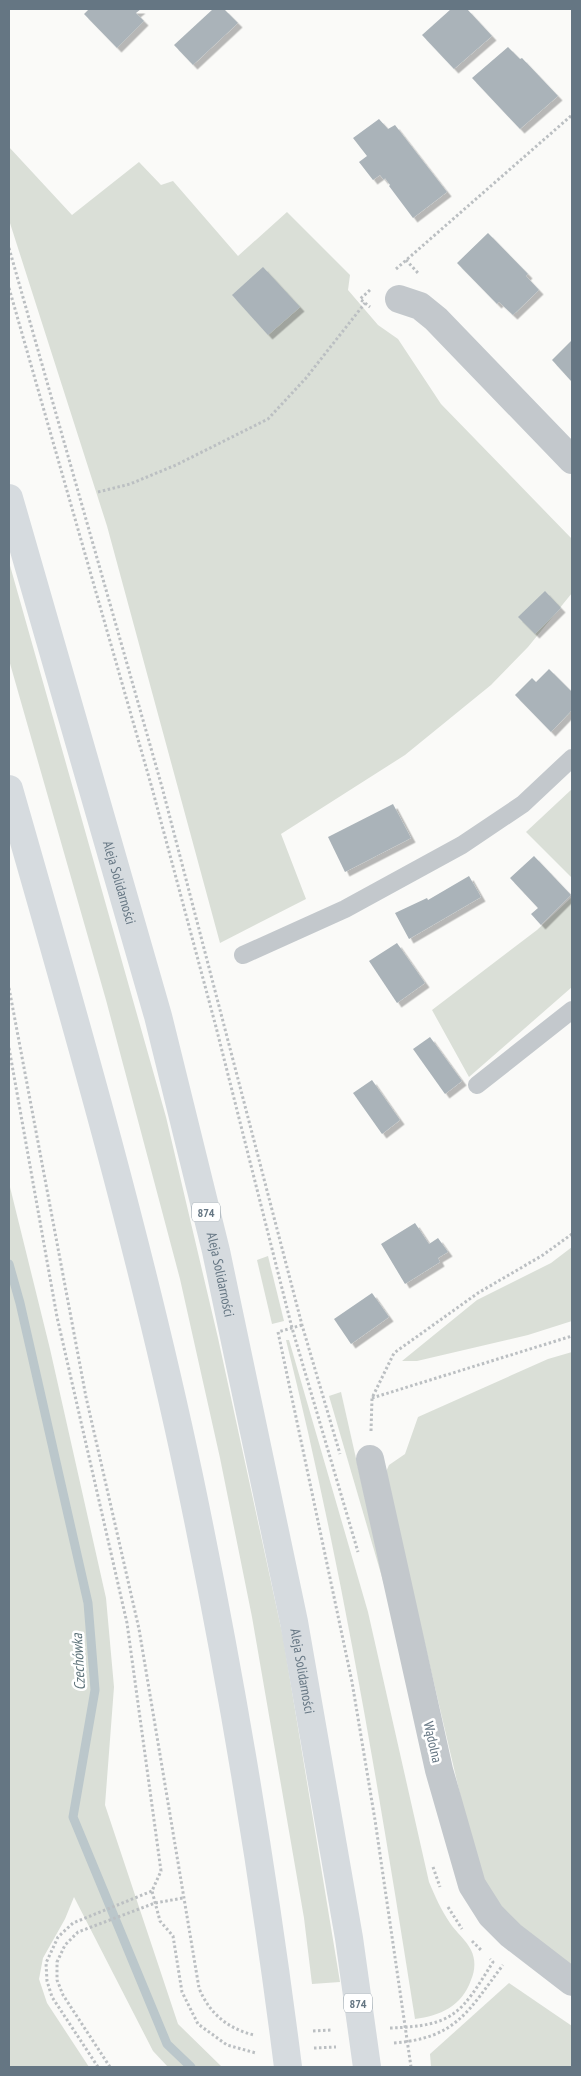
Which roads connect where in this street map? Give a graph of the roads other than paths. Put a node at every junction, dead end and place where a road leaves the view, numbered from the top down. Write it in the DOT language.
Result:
graph roads {
  1 [pos="399,299"];
  2 [pos="572,460"];
  3 [pos="9,498"];
  4 [pos="572,758"];
  5 [pos="9,789"];
  6 [pos="243,955"];
  7 [pos="572,1010"];
  8 [pos="477,1085"];
  9 [pos="370,1459"];
  10 [pos="572,1982"];
  11 [pos="288,2067"];
  12 [pos="367,2067"];
  1 -- 2 [label="street"];
  3 -- 12 [label="main road, Aleja Solidarności / 874"];
  4 -- 6 [label="lane"];
  5 -- 11 [label="main road"];
  7 -- 8 [label="lane"];
  9 -- 10 [label="street, Wądolna"];
}
